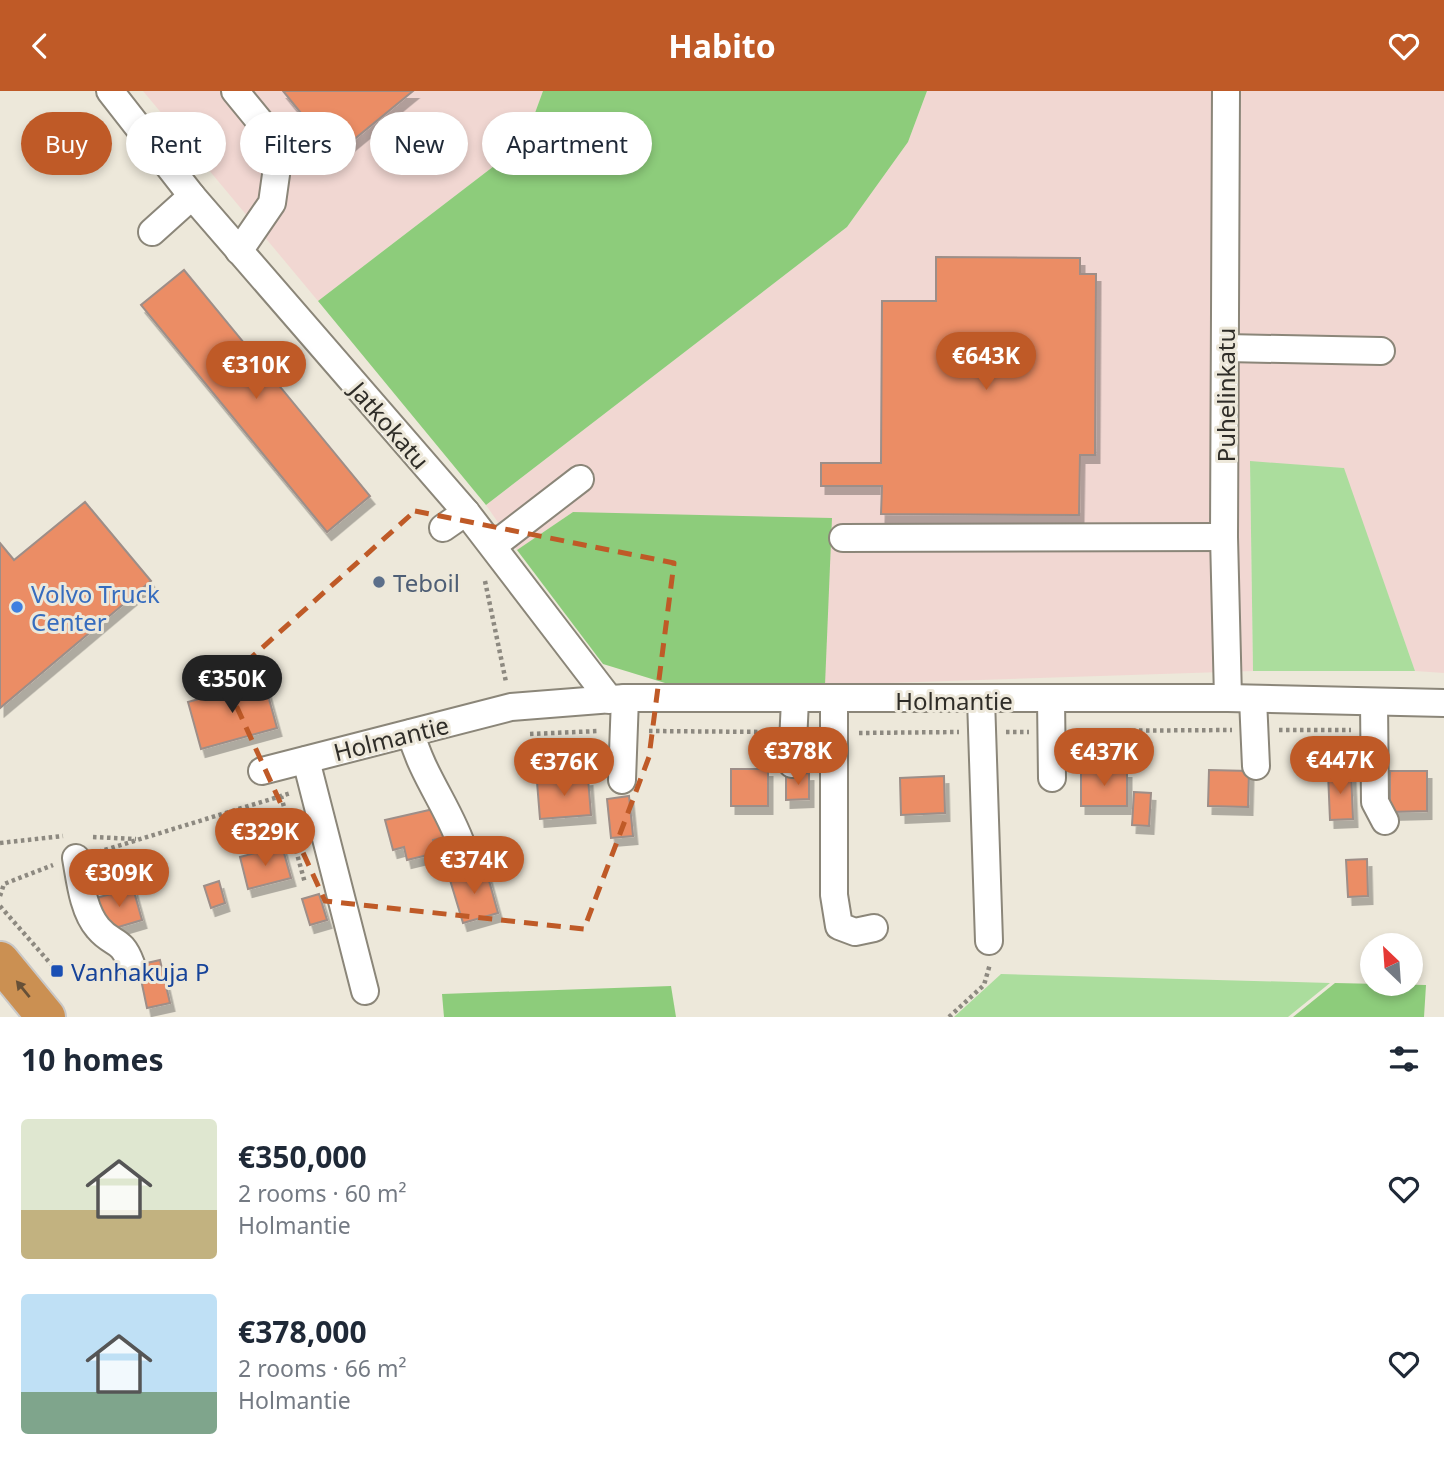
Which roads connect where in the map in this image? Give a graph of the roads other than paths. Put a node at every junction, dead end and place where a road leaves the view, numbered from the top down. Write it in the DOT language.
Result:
graph roads {
  1 [pos="110,91"];
  2 [pos="235,91"];
  3 [pos="1226,91"];
  4 [pos="192,196"];
  5 [pos="152,232"];
  6 [pos="239,250"];
  7 [pos="1226,348"];
  8 [pos="1381,351"];
  9 [pos="580,479"];
  10 [pos="466,512"];
  11 [pos="443,528"];
  12 [pos="843,537"];
  13 [pos="1224,537"];
  14 [pos="493,547"];
  15 [pos="618,699"];
  16 [pos="981,699"];
  17 [pos="1051,699"];
  18 [pos="1240,699"];
  19 [pos="795,700"];
  20 [pos="834,700"];
  21 [pos="1374,702"];
  22 [pos="1444,703"];
  23 [pos="396,731"];
  24 [pos="306,760"];
  25 [pos="792,764"];
  26 [pos="1255,766"];
  27 [pos="268,770"];
  28 [pos="1052,778"];
  29 [pos="622,781"];
  30 [pos="1385,821"];
  31 [pos="464,852"];
  32 [pos="76,858"];
  33 [pos="874,928"];
  34 [pos="989,941"];
  35 [pos="0,961"];
  36 [pos="131,964"];
  37 [pos="365,991"];
  38 [pos="46,1017"];
  1 -- 4 [label="street, Jatkokatu"];
  2 -- 6 [label="street"];
  3 -- 7 [label="street, Puhelinkatu"];
  4 -- 5 [label="street"];
  4 -- 6 [label="street, Jatkokatu"];
  6 -- 10 [label="street, Jatkokatu"];
  7 -- 8 [label="street"];
  7 -- 13 [label="street, Puhelinkatu"];
  9 -- 14 [label="street"];
  10 -- 11 [label="street"];
  10 -- 14 [label="street, Jatkokatu"];
  12 -- 13 [label="street"];
  13 -- 18 [label="street, Puhelinkatu"];
  14 -- 15 [label="street, Jatkokatu"];
  15 -- 19 [label="street, Holmantie"];
  15 -- 23 [label="street, Holmantie"];
  15 -- 29 [label="street"];
  16 -- 17 [label="street, Holmantie"];
  16 -- 20 [label="street, Holmantie"];
  16 -- 34 [label="street"];
  17 -- 18 [label="street, Holmantie"];
  17 -- 28 [label="street"];
  18 -- 21 [label="street, Holmantie"];
  18 -- 26 [label="street, Puhelinkatu"];
  19 -- 20 [label="street, Holmantie"];
  19 -- 25 [label="street"];
  20 -- 33 [label="street"];
  21 -- 22 [label="street, Holmantie"];
  21 -- 30 [label="street"];
  23 -- 24 [label="street, Holmantie"];
  23 -- 31 [label="street"];
  24 -- 27 [label="street, Holmantie"];
  24 -- 37 [label="street"];
  32 -- 36 [label="street"];
  38 -- 35 [label="highway, one-way"];
}
